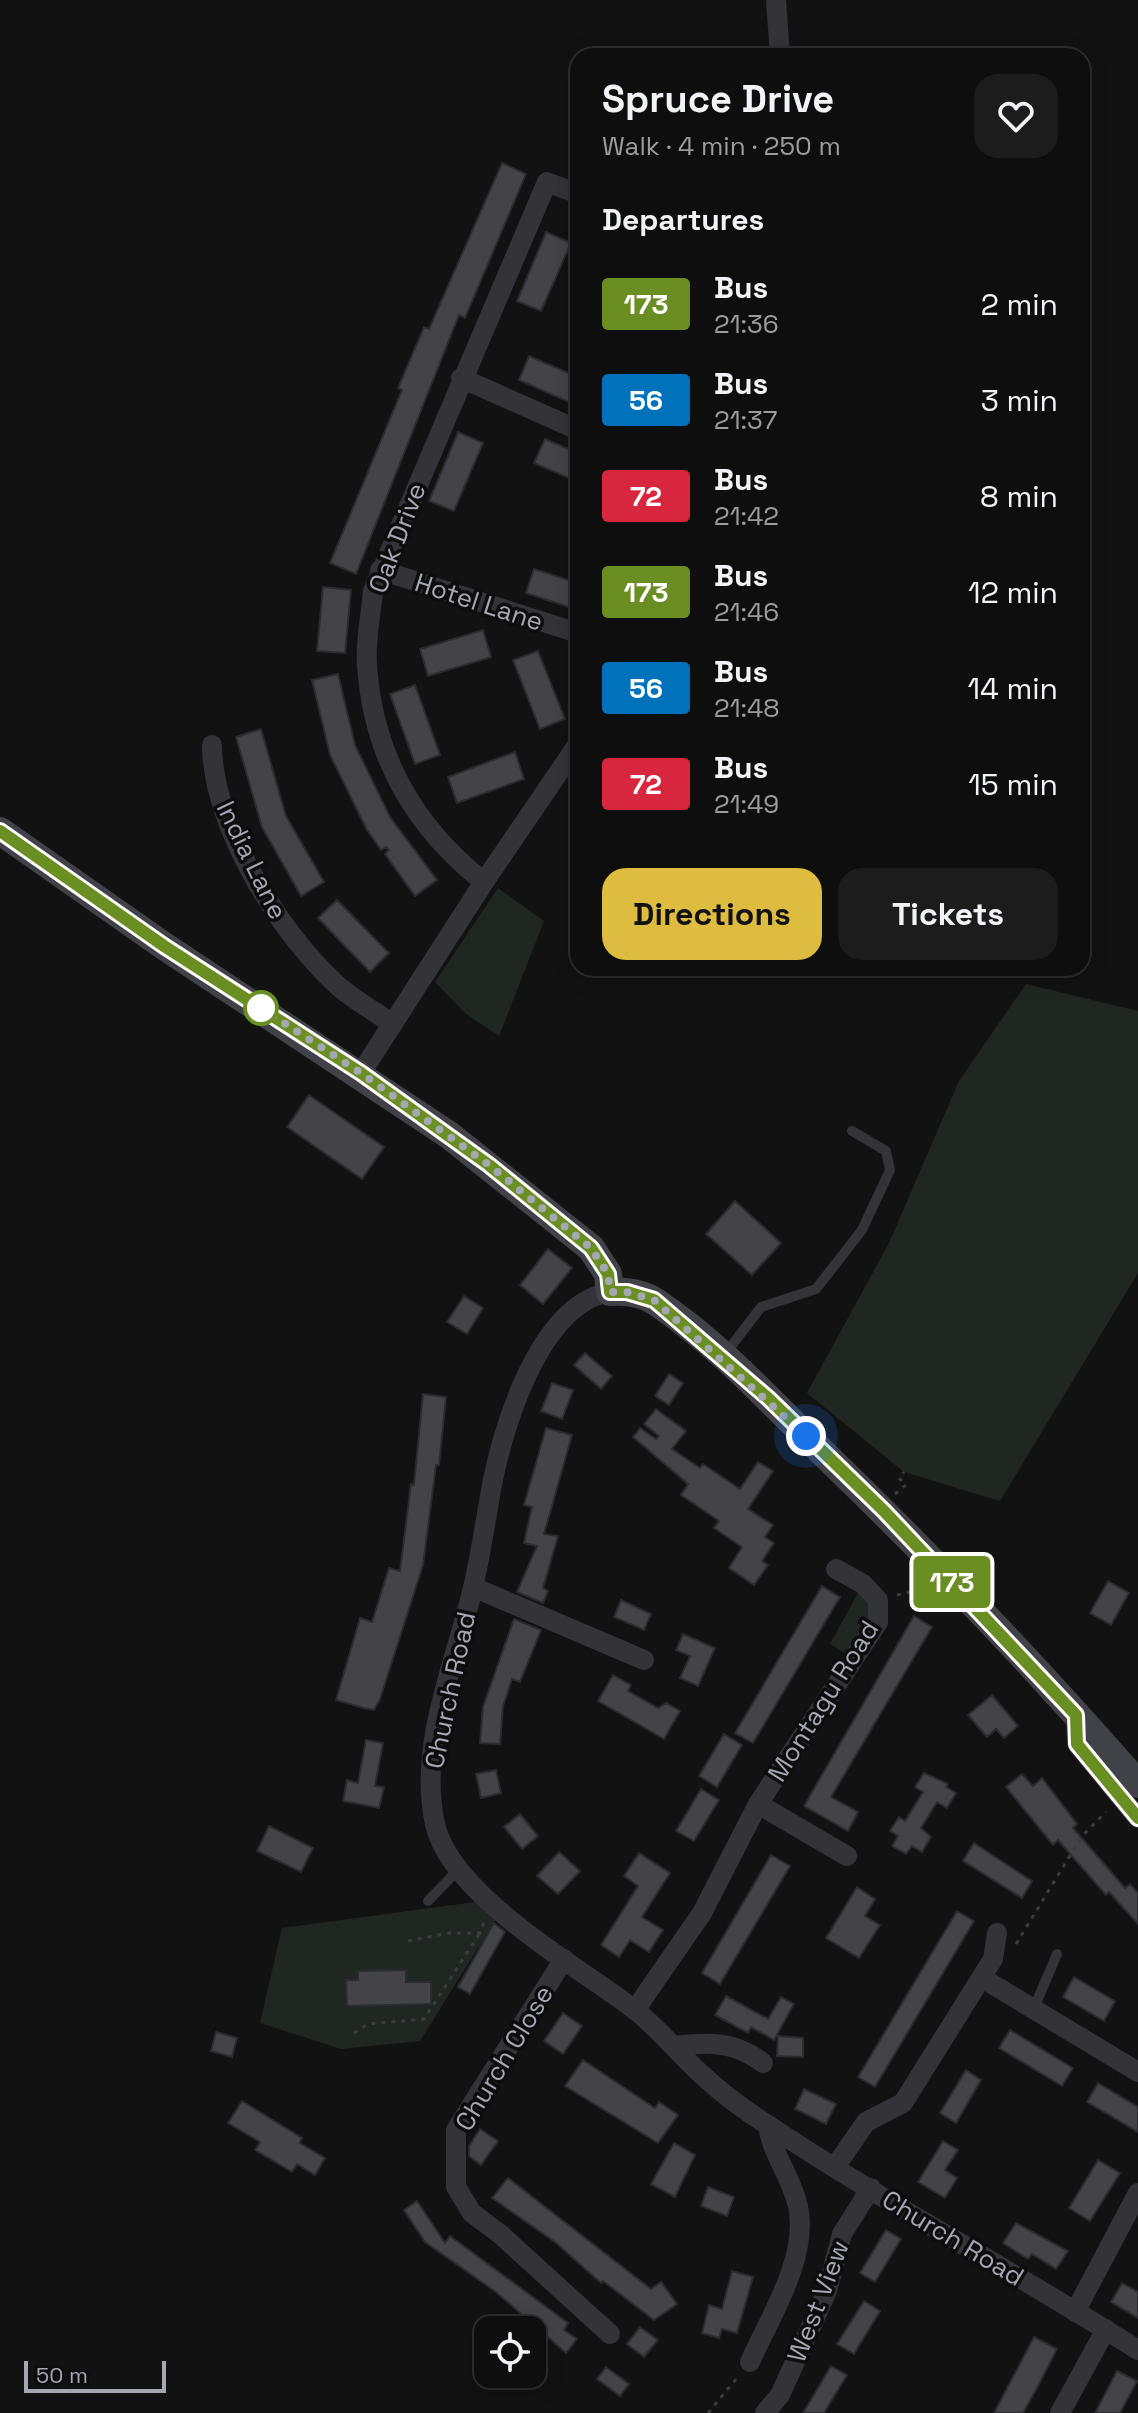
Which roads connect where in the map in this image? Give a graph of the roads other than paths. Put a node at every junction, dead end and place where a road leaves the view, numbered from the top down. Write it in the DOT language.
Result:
graph roads {
  1 [pos="776,0"];
  2 [pos="779,48"];
  3 [pos="570,191"];
  4 [pos="461,378"];
  5 [pos="570,426"];
  6 [pos="380,570"];
  7 [pos="570,630"];
  8 [pos="212,745"];
  9 [pos="570,756"];
  10 [pos="0,831"];
  11 [pos="484,882"];
  12 [pos="391,1023"];
  13 [pos="361,1073"];
  14 [pos="852,1131"];
  15 [pos="610,1292"];
  16 [pos="722,1357"];
  17 [pos="836,1569"];
  18 [pos="473,1587"];
  19 [pos="644,1660"];
  20 [pos="1132,1781"];
  21 [pos="758,1804"];
  22 [pos="1138,1818"];
  23 [pos="847,1856"];
  24 [pos="457,1871"];
  25 [pos="428,1901"];
  26 [pos="997,1933"];
  27 [pos="1057,1954"];
  28 [pos="564,1959"];
  29 [pos="982,1978"];
  30 [pos="1034,2008"];
  31 [pos="635,2010"];
  32 [pos="675,2046"];
  33 [pos="763,2063"];
  34 [pos="1138,2072"];
  35 [pos="768,2126"];
  36 [pos="835,2167"];
  37 [pos="871,2188"];
  38 [pos="1138,2193"];
  39 [pos="1075,2312"];
  40 [pos="1106,2329"];
  41 [pos="610,2334"];
  42 [pos="1138,2350"];
  43 [pos="750,2362"];
  44 [pos="765,2413"];
  45 [pos="1060,2413"];
  1 -- 2 [label="street"];
  3 -- 4 [label="street, Oak Drive"];
  4 -- 5 [label="street"];
  4 -- 6 [label="street, Oak Drive"];
  6 -- 7 [label="street, Hotel Lane"];
  6 -- 11 [label="street, Oak Drive"];
  8 -- 12 [label="street, India Lane"];
  9 -- 11 [label="street"];
  10 -- 13 [label="street"];
  11 -- 12 [label="street"];
  12 -- 13 [label="street"];
  13 -- 15 [label="street"];
  14 -- 16 [label="lane"];
  15 -- 16 [label="street"];
  15 -- 18 [label="street, Church Road"];
  16 -- 20 [label="street"];
  17 -- 21 [label="street, Montagu Road"];
  18 -- 19 [label="street"];
  18 -- 24 [label="street, Church Road"];
  20 -- 22 [label="street"];
  21 -- 23 [label="street, Montagu Road"];
  21 -- 31 [label="street, Montagu Road"];
  24 -- 25 [label="lane"];
  24 -- 28 [label="street, Church Road"];
  26 -- 29 [label="street"];
  27 -- 30 [label="lane"];
  28 -- 31 [label="street, Church Road"];
  28 -- 41 [label="street, Church Close"];
  29 -- 30 [label="street"];
  29 -- 36 [label="street"];
  30 -- 34 [label="street"];
  31 -- 32 [label="street, Church Road"];
  32 -- 33 [label="street"];
  32 -- 35 [label="street, Church Road"];
  35 -- 36 [label="street, Church Road"];
  35 -- 43 [label="street"];
  36 -- 37 [label="street, Church Road"];
  37 -- 39 [label="street, Church Road"];
  37 -- 44 [label="street, West View"];
  38 -- 39 [label="street"];
  39 -- 40 [label="street, Church Road"];
  40 -- 42 [label="street, Church Road"];
  40 -- 45 [label="street"];
}
